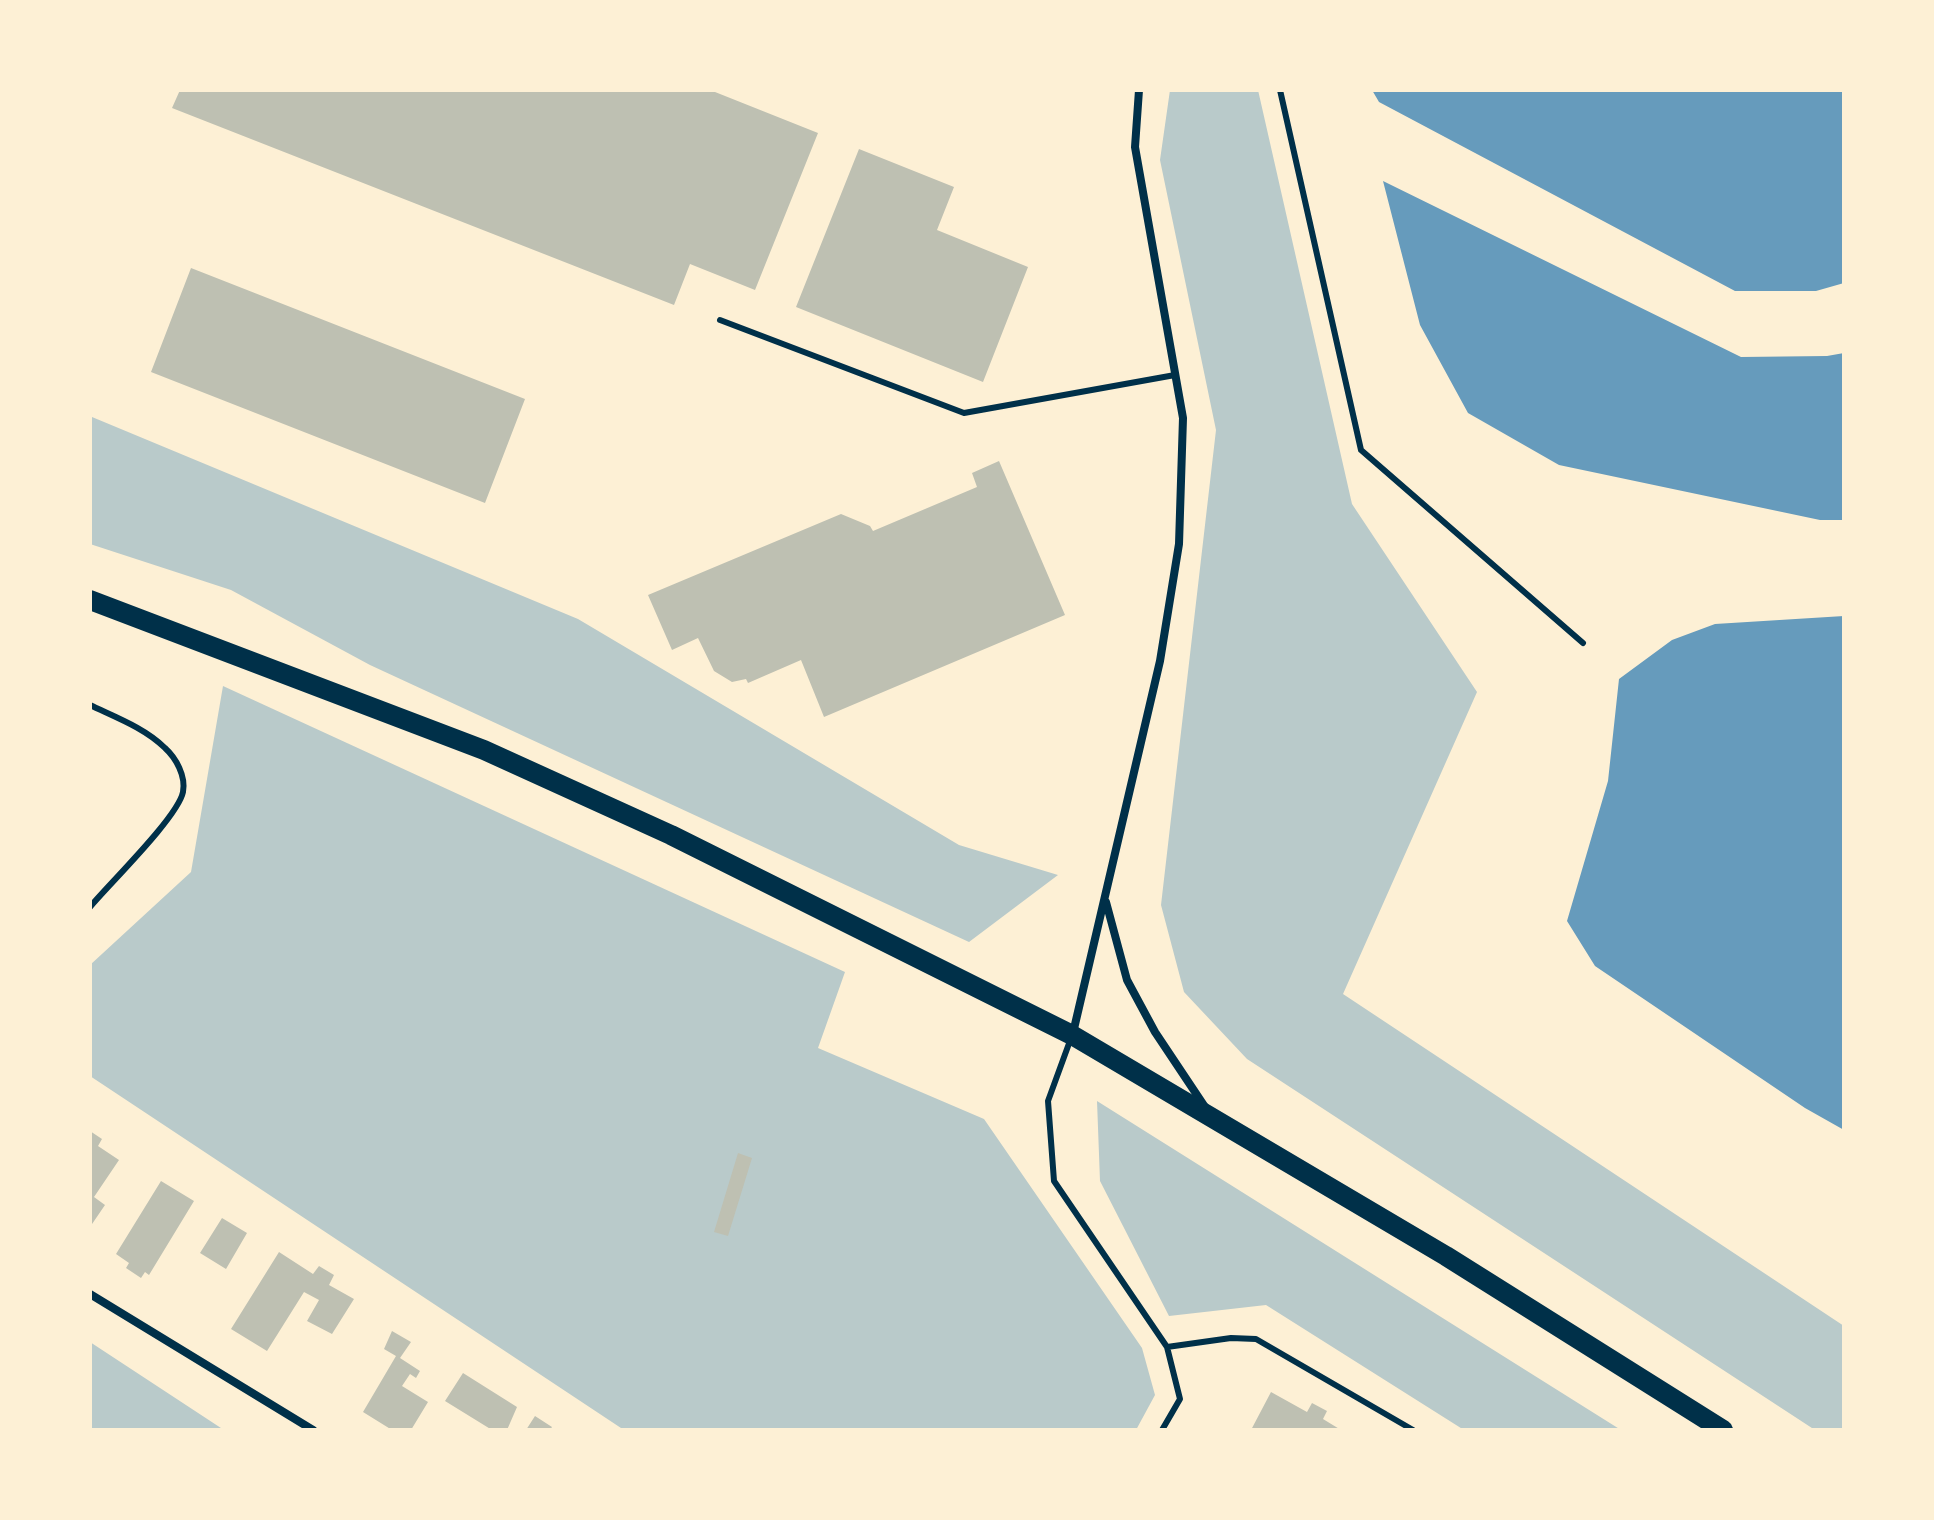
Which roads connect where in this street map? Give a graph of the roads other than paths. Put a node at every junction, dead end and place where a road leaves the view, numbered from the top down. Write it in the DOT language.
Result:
graph roads {
  1 [pos="1139,90"];
  2 [pos="1280,90"];
  3 [pos="720,320"];
  4 [pos="1175,375"];
  5 [pos="90,600"];
  6 [pos="1583,643"];
  7 [pos="90,705"];
  8 [pos="1105,900"];
  9 [pos="90,907"];
  10 [pos="1072,1035"];
  11 [pos="1213,1118"];
  12 [pos="90,1294"];
  13 [pos="1167,1347"];
  14 [pos="313,1430"];
  15 [pos="1162,1430"];
  16 [pos="1413,1430"];
  17 [pos="1723,1430"];
  1 -- 4 [label="street"];
  2 -- 6 [label="lane"];
  3 -- 4 [label="lane"];
  4 -- 8 [label="street"];
  5 -- 10 [label="main road"];
  7 -- 9 [label="lane"];
  8 -- 10 [label="street"];
  8 -- 11 [label="street"];
  10 -- 11 [label="main road"];
  10 -- 13 [label="lane"];
  11 -- 17 [label="main road"];
  12 -- 14 [label="street"];
  13 -- 15 [label="lane"];
  13 -- 16 [label="lane"];
}
